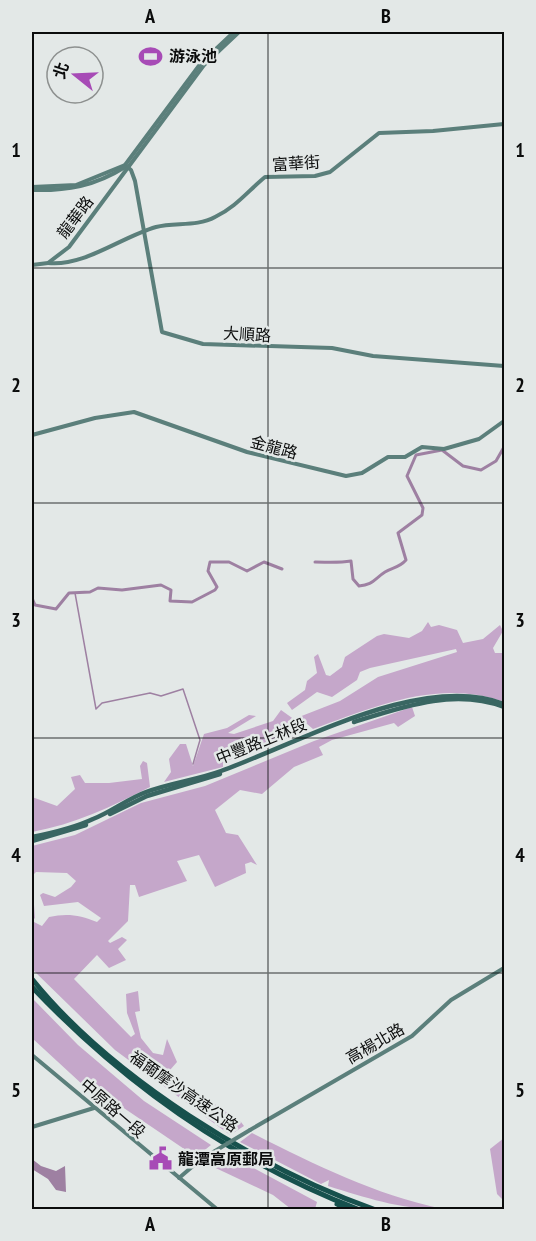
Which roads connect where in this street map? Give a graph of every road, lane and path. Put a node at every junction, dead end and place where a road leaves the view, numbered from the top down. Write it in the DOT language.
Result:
graph roads {
  1 [pos="234,32"];
  2 [pos="239,32"];
  3 [pos="504,124"];
  4 [pos="125,166"];
  5 [pos="32,189"];
  6 [pos="144,231"];
  7 [pos="48,262"];
  8 [pos="32,265"];
  9 [pos="504,366"];
  10 [pos="504,421"];
  11 [pos="32,435"];
  12 [pos="504,705"];
  13 [pos="32,839"];
  14 [pos="504,968"];
  15 [pos="32,979"];
  16 [pos="32,987"];
  17 [pos="32,1055"];
  18 [pos="95,1108"];
  19 [pos="32,1126"];
  20 [pos="179,1178"];
  21 [pos="290,1180"];
  22 [pos="218,1209"];
  23 [pos="349,1209"];
  24 [pos="360,1209"];
  25 [pos="376,1209"];
  1 -- 4 [label="street"];
  2 -- 4 [label="street"];
  3 -- 6 [label="street, 富華街"];
  4 -- 5 [label="street"];
  4 -- 6 [label="street, 大順路"];
  4 -- 7 [label="street, 龍華路"];
  6 -- 7 [label="street, 富華街"];
  6 -- 9 [label="street, 大順路"];
  7 -- 8 [label="street, 龍華路"];
  10 -- 11 [label="street, 金龍路"];
  12 -- 13 [label="main road, 中豐路上林段"];
  14 -- 20 [label="street, 高楊北路, bridge"];
  15 -- 25 [label="highway, 福爾摩沙高速公路"];
  16 -- 21 [label="highway, 福爾摩沙高速公路"];
  17 -- 18 [label="street, 中原路一段"];
  18 -- 19 [label="street"];
  18 -- 20 [label="street, 中原路一段"];
  20 -- 22 [label="street, 中原路一段"];
  21 -- 23 [label="highway"];
  21 -- 24 [label="highway, 福爾摩沙高速公路"];
}
